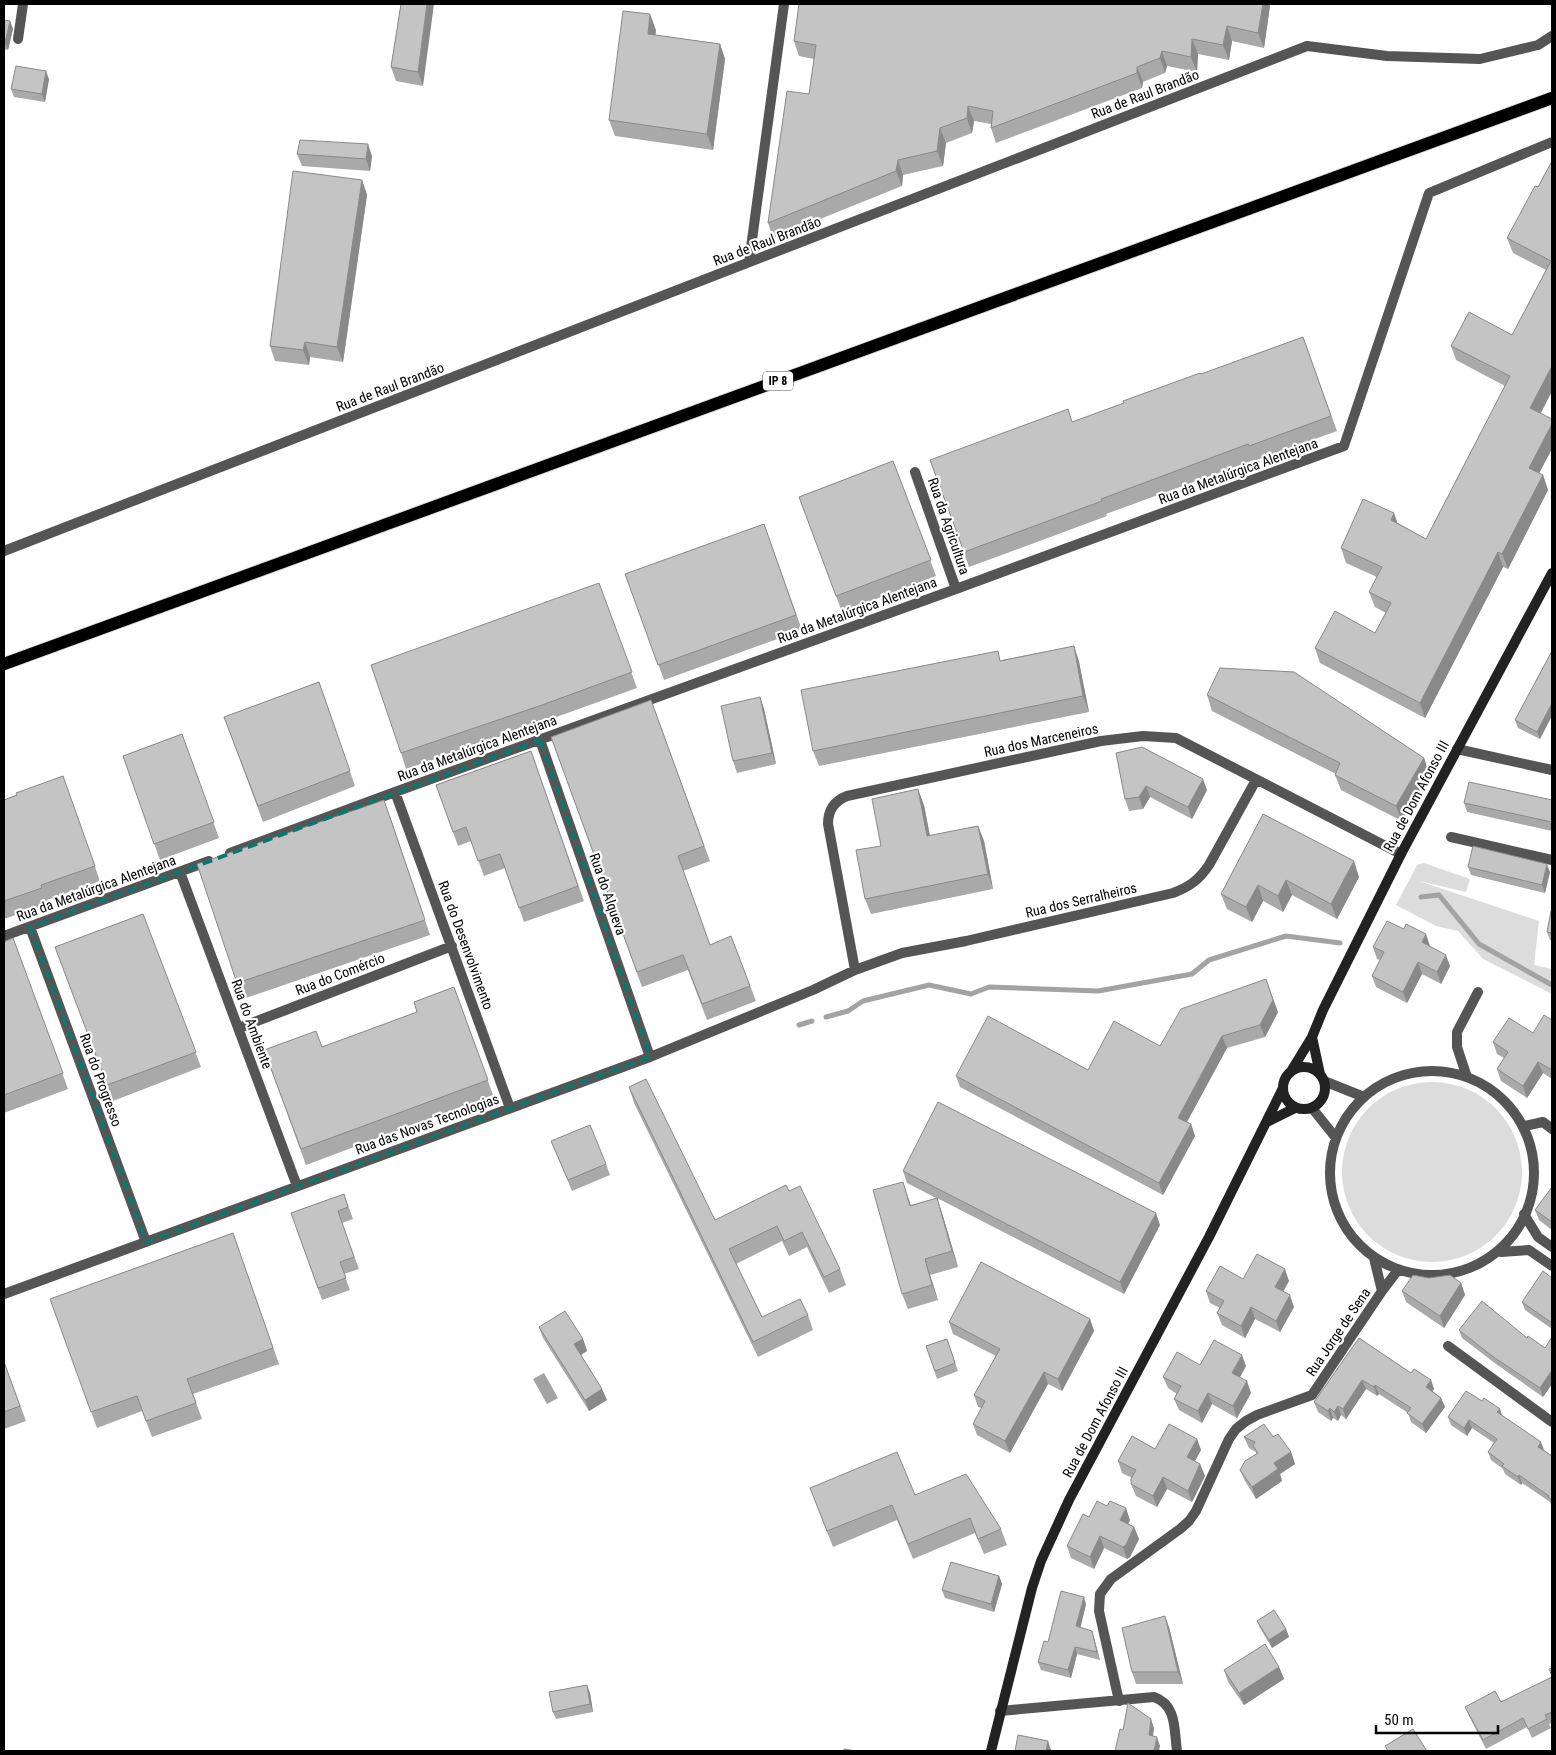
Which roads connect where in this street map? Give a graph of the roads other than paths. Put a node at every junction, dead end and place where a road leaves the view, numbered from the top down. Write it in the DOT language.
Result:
graph roads {
  1 [pos="23,4"];
  2 [pos="784,4"];
  3 [pos="1552,36"];
  4 [pos="18,39"];
  5 [pos="1552,98"];
  6 [pos="1552,142"];
  7 [pos="749,262"];
  8 [pos="915,472"];
  9 [pos="4,550"];
  10 [pos="1552,573"];
  11 [pos="956,589"];
  12 [pos="4,664"];
  13 [pos="540,740"];
  14 [pos="1456,749"];
  15 [pos="1552,770"];
  16 [pos="1256,780"];
  17 [pos="395,792"];
  18 [pos="1451,837"];
  19 [pos="1401,854"];
  20 [pos="1552,860"];
  21 [pos="180,872"];
  22 [pos="30,927"];
  23 [pos="4,936"];
  24 [pos="452,946"];
  25 [pos="855,970"];
  26 [pos="1478,992"];
  27 [pos="239,1028"];
  28 [pos="1312,1037"];
  29 [pos="650,1057"];
  30 [pos="1290,1072"];
  31 [pos="1467,1076"];
  32 [pos="1322,1077"];
  33 [pos="1283,1088"];
  34 [pos="1364,1097"];
  35 [pos="510,1108"];
  36 [pos="1296,1108"];
  37 [pos="1312,1108"];
  38 [pos="1267,1122"];
  39 [pos="1524,1126"];
  40 [pos="1552,1128"];
  41 [pos="1336,1138"];
  42 [pos="296,1186"];
  43 [pos="1524,1214"];
  44 [pos="146,1242"];
  45 [pos="1552,1247"];
  46 [pos="1500,1252"];
  47 [pos="1374,1258"];
  48 [pos="1552,1266"];
  49 [pos="1398,1270"];
  50 [pos="1382,1291"];
  51 [pos="4,1294"];
  52 [pos="1448,1346"];
  53 [pos="1552,1422"];
  54 [pos="1119,1701"];
  55 [pos="1000,1711"];
  56 [pos="991,1751"];
  57 [pos="1177,1751"];
  1 -- 4 [label="street"];
  2 -- 7 [label="street"];
  3 -- 7 [label="street, Rua de Raul Brandão"];
  5 -- 12 [label="main road, IP 8"];
  6 -- 11 [label="street, Rua da Metalúrgica Alentejana"];
  7 -- 9 [label="street, Rua de Raul Brandão"];
  8 -- 11 [label="street, Rua da Agricultura"];
  10 -- 14 [label="main road, Rua de Dom Afonso III"];
  11 -- 13 [label="street, Rua da Metalúrgica Alentejana"];
  13 -- 17 [label="street, Rua da Metalúrgica Alentejana"];
  13 -- 29 [label="street, Rua do Alqueva"];
  14 -- 15 [label="street"];
  14 -- 19 [label="main road, Rua de Dom Afonso III"];
  16 -- 19 [label="street, Rua dos Marceneiros"];
  16 -- 25 [label="street, Rua dos Serralheiros"];
  16 -- 25 [label="street, Rua dos Marceneiros"];
  17 -- 21 [label="street, Rua da Metalúrgica Alentejana"];
  17 -- 24 [label="street, Rua do Desenvolvimento"];
  18 -- 20 [label="street"];
  19 -- 28 [label="main road, Rua de Dom Afonso III"];
  21 -- 22 [label="street, Rua da Metalúrgica Alentejana"];
  21 -- 27 [label="street, Rua do Ambiente"];
  22 -- 23 [label="street, Rua da Metalúrgica Alentejana"];
  22 -- 44 [label="street, Rua do Progresso"];
  24 -- 27 [label="street, Rua do Comércio"];
  24 -- 35 [label="street, Rua do Desenvolvimento"];
  25 -- 29 [label="street, Rua das Novas Tecnologias"];
  26 -- 31 [label="street"];
  27 -- 42 [label="street, Rua do Ambiente"];
  28 -- 30 [label="main road, Rua de Dom Afonso III"];
  28 -- 32 [label="main road"];
  29 -- 35 [label="street, Rua das Novas Tecnologias"];
  30 -- 32 [label="main road"];
  30 -- 33 [label="main road"];
  31 -- 34 [label="street"];
  31 -- 39 [label="street"];
  32 -- 34 [label="street"];
  32 -- 37 [label="main road"];
  33 -- 36 [label="main road"];
  33 -- 38 [label="main road, Rua de Dom Afonso III"];
  34 -- 41 [label="street"];
  35 -- 42 [label="street, Rua das Novas Tecnologias"];
  36 -- 37 [label="main road"];
  36 -- 38 [label="main road"];
  37 -- 41 [label="street"];
  38 -- 55 [label="main road, Rua de Dom Afonso III"];
  39 -- 40 [label="street"];
  39 -- 43 [label="street"];
  41 -- 47 [label="street"];
  42 -- 44 [label="street, Rua das Novas Tecnologias"];
  43 -- 45 [label="street"];
  43 -- 46 [label="street"];
  44 -- 51 [label="street, Rua das Novas Tecnologias"];
  46 -- 48 [label="street"];
  46 -- 49 [label="street"];
  47 -- 49 [label="street"];
  47 -- 50 [label="street, Rua Jorge de Sena"];
  49 -- 50 [label="street, Rua Jorge de Sena"];
  50 -- 54 [label="street, Rua Jorge de Sena"];
  52 -- 53 [label="street"];
  54 -- 55 [label="street"];
  54 -- 57 [label="street"];
  55 -- 56 [label="main road, Rua de Dom Afonso III"];
}
